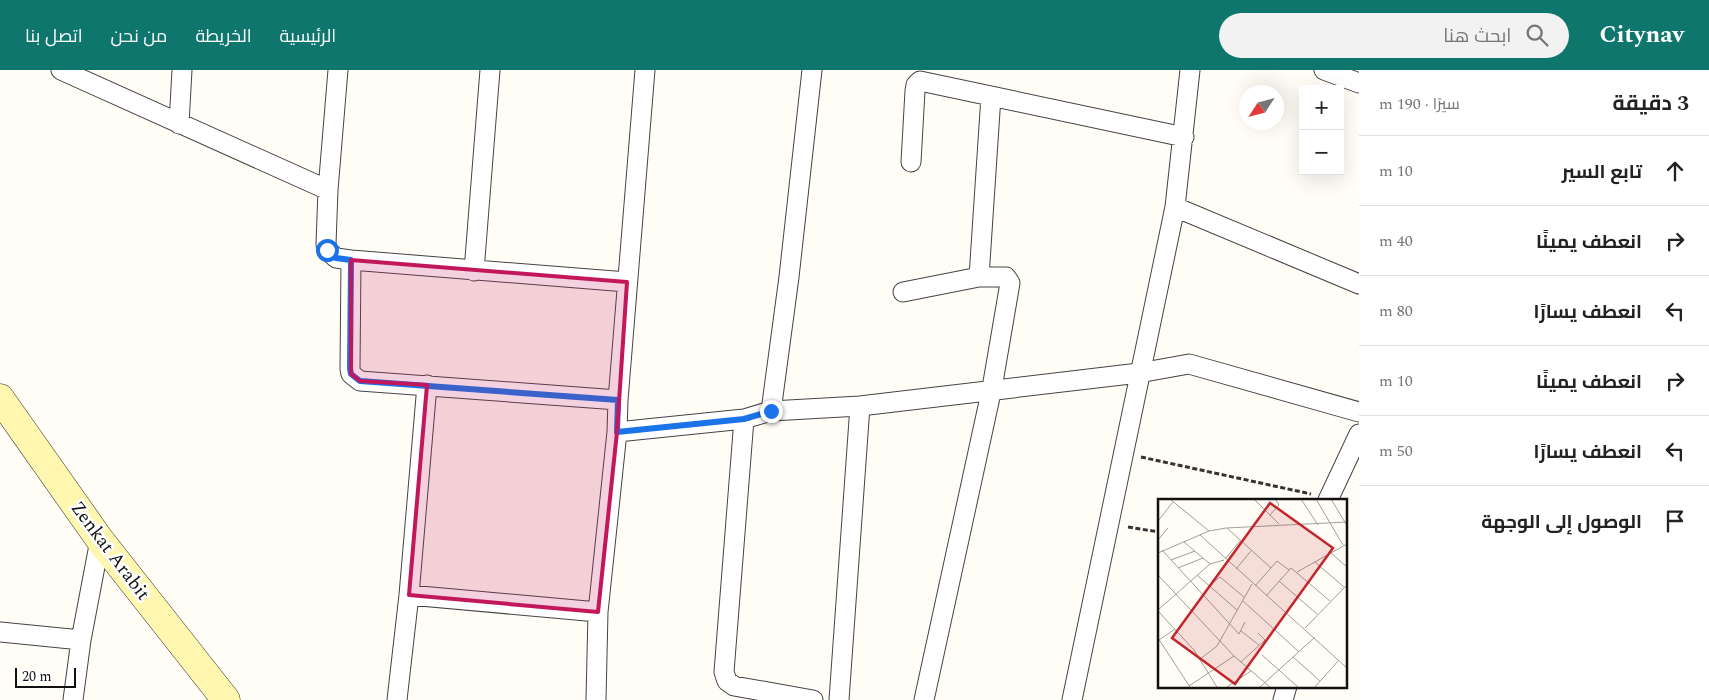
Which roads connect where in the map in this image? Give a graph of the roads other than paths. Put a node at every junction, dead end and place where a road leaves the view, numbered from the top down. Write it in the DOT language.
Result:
graph roads {
  1 [pos="61,70"];
  2 [pos="182,70"];
  3 [pos="338,70"];
  4 [pos="490,70"];
  5 [pos="645,70"];
  6 [pos="812,70"];
  7 [pos="1190,70"];
  8 [pos="1324,70"];
  9 [pos="1359,83"];
  10 [pos="991,96"];
  11 [pos="178,124"];
  12 [pos="1184,137"];
  13 [pos="910,162"];
  14 [pos="328,190"];
  15 [pos="1175,208"];
  16 [pos="351,260"];
  17 [pos="474,271"];
  18 [pos="979,277"];
  19 [pos="627,282"];
  20 [pos="1359,284"];
  21 [pos="903,292"];
  22 [pos="1140,373"];
  23 [pos="427,385"];
  24 [pos="992,388"];
  25 [pos="0,398"];
  26 [pos="618,400"];
  27 [pos="860,406"];
  28 [pos="771,411"];
  29 [pos="1359,412"];
  30 [pos="744,419"];
  31 [pos="617,432"];
  32 [pos="1359,434"];
  33 [pos="1328,499"];
  34 [pos="100,540"];
  35 [pos="409,594"];
  36 [pos="598,612"];
  37 [pos="0,632"];
  38 [pos="81,640"];
  39 [pos="74,700"];
  40 [pos="226,700"];
  41 [pos="397,700"];
  42 [pos="596,700"];
  43 [pos="813,700"];
  44 [pos="839,700"];
  45 [pos="924,700"];
  46 [pos="1072,700"];
  1 -- 11 [label="street"];
  2 -- 11 [label="street"];
  3 -- 14 [label="street"];
  4 -- 17 [label="street"];
  5 -- 19 [label="street"];
  6 -- 28 [label="street"];
  7 -- 12 [label="street"];
  8 -- 9 [label="street"];
  10 -- 12 [label="street"];
  10 -- 13 [label="street"];
  10 -- 18 [label="street"];
  11 -- 14 [label="street"];
  12 -- 15 [label="street"];
  14 -- 16 [label="street"];
  15 -- 20 [label="street"];
  15 -- 22 [label="street"];
  16 -- 17 [label="street"];
  16 -- 23 [label="street"];
  17 -- 19 [label="street"];
  18 -- 21 [label="street"];
  18 -- 24 [label="street"];
  19 -- 26 [label="street"];
  22 -- 24 [label="street"];
  22 -- 29 [label="street"];
  22 -- 46 [label="street"];
  23 -- 26 [label="street"];
  23 -- 35 [label="street"];
  24 -- 27 [label="street"];
  24 -- 45 [label="street"];
  25 -- 34 [label="street, Zenkat Arabit"];
  26 -- 31 [label="street"];
  27 -- 28 [label="street"];
  27 -- 44 [label="street"];
  28 -- 30 [label="street"];
  30 -- 31 [label="street"];
  30 -- 43 [label="street"];
  31 -- 36 [label="street"];
  32 -- 33 [label="street"];
  34 -- 38 [label="street"];
  34 -- 40 [label="street, Zenkat Arabit"];
  35 -- 36 [label="street"];
  35 -- 41 [label="street"];
  36 -- 42 [label="street"];
  37 -- 38 [label="street"];
  38 -- 39 [label="street"];
}
